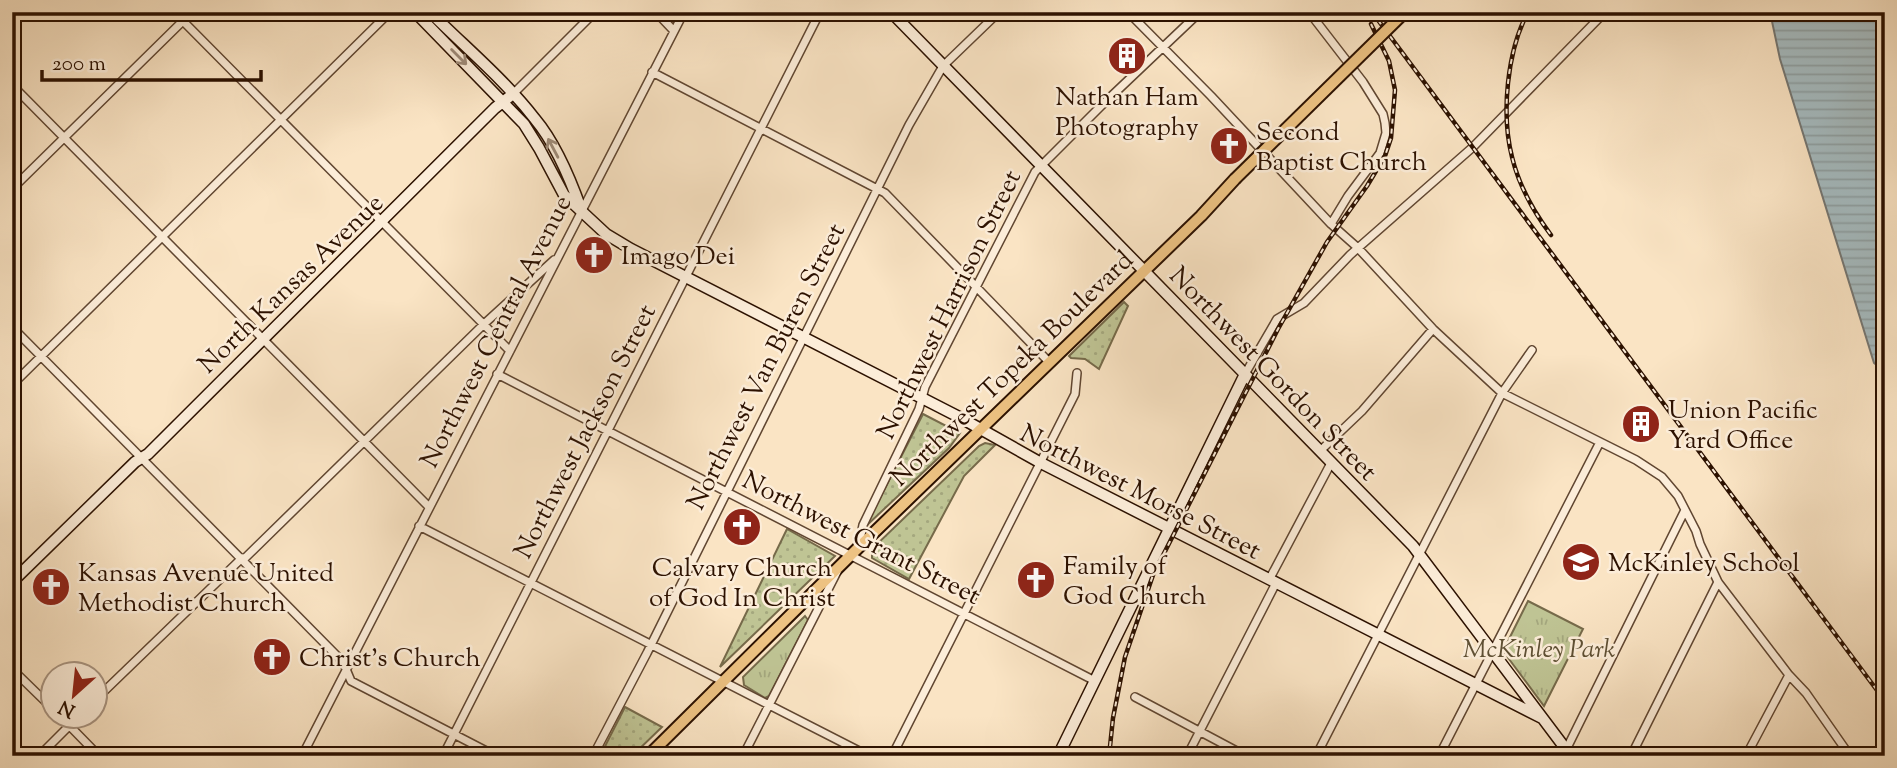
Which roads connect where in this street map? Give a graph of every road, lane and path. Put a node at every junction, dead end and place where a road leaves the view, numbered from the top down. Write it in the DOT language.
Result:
graph roads {
  1 [pos="174,12"];
  2 [pos="192,12"];
  3 [pos="390,12"];
  4 [pos="415,12"];
  5 [pos="429,12"];
  6 [pos="436,12"];
  7 [pos="595,12"];
  8 [pos="656,12"];
  9 [pos="684,12"];
  10 [pos="820,12"];
  11 [pos="891,12"];
  12 [pos="999,12"];
  13 [pos="1128,12"];
  14 [pos="1200,12"];
  15 [pos="1310,12"];
  16 [pos="1405,12"];
  17 [pos="1605,12"];
  18 [pos="183,21"];
  19 [pos="674,31"];
  20 [pos="461,41"];
  21 [pos="1164,47"];
  22 [pos="943,66"];
  23 [pos="652,72"];
  24 [pos="12,85"];
  25 [pos="513,94"];
  26 [pos="503,102"];
  27 [pos="281,120"];
  28 [pos="761,128"];
  29 [pos="64,138"];
  30 [pos="1042,166"];
  31 [pos="12,188"];
  32 [pos="878,189"];
  33 [pos="581,210"];
  34 [pos="382,221"];
  35 [pos="1331,224"];
  36 [pos="162,237"];
  37 [pos="1358,248"];
  38 [pos="559,254"];
  39 [pos="1144,269"];
  40 [pos="685,277"];
  41 [pos="976,286"];
  42 [pos="484,324"];
  43 [pos="12,327"];
  44 [pos="1433,329"];
  45 [pos="802,337"];
  46 [pos="262,339"];
  47 [pos="1532,350"];
  48 [pos="510,351"];
  49 [pos="42,356"];
  50 [pos="1049,362"];
  51 [pos="1077,373"];
  52 [pos="497,374"];
  53 [pos="1245,374"];
  54 [pos="12,385"];
  55 [pos="1502,393"];
  56 [pos="922,399"];
  57 [pos="608,430"];
  58 [pos="979,430"];
  59 [pos="364,442"];
  60 [pos="1600,442"];
  61 [pos="1320,451"];
  62 [pos="142,458"];
  63 [pos="1041,463"];
  64 [pos="1331,463"];
  65 [pos="727,491"];
  66 [pos="429,507"];
  67 [pos="1685,510"];
  68 [pos="419,526"];
  69 [pos="1169,528"];
  70 [pos="855,551"];
  71 [pos="1420,554"];
  72 [pos="242,559"];
  73 [pos="841,566"];
  74 [pos="15,575"];
  75 [pos="1273,582"];
  76 [pos="1718,582"];
  77 [pos="531,583"];
  78 [pos="964,612"];
  79 [pos="1378,635"];
  80 [pos="651,644"];
  81 [pos="1493,652"];
  82 [pos="12,668"];
  83 [pos="346,671"];
  84 [pos="1789,675"];
  85 [pos="724,681"];
  86 [pos="1095,681"];
  87 [pos="1475,685"];
  88 [pos="108,688"];
  89 [pos="38,694"];
  90 [pos="1135,697"];
  91 [pos="769,705"];
  92 [pos="1542,718"];
  93 [pos="64,730"];
  94 [pos="74,730"];
  95 [pos="1199,732"];
  96 [pos="454,734"];
  97 [pos="1566,753"];
  98 [pos="1847,755"];
  99 [pos="39,756"];
  100 [pos="100,756"];
  101 [pos="302,756"];
  102 [pos="443,756"];
  103 [pos="496,756"];
  104 [pos="593,756"];
  105 [pos="648,756"];
  106 [pos="743,756"];
  107 [pos="869,756"];
  108 [pos="892,756"];
  109 [pos="1058,756"];
  110 [pos="1187,756"];
  111 [pos="1246,756"];
  112 [pos="1316,756"];
  113 [pos="1439,756"];
  114 [pos="1631,756"];
  115 [pos="1746,756"];
  1 -- 18 [label="street"];
  2 -- 18 [label="street"];
  3 -- 27 [label="street"];
  4 -- 26 [label="main road, Northwest Morse Street, one-way"];
  5 -- 20 [label="main road"];
  6 -- 20 [label="main road"];
  7 -- 25 [label="street, North Kansas Avenue"];
  8 -- 19 [label="street"];
  9 -- 19 [label="street, Northwest Central Avenue"];
  10 -- 28 [label="street, Northwest Jackson Street"];
  11 -- 22 [label="main road, Northwest Gordon Street"];
  12 -- 22 [label="street, Northwest Van Buren Street"];
  13 -- 21 [label="street"];
  14 -- 21 [label="street, Northwest Harrison Street"];
  15 -- 35 [label="street"];
  16 -- 39 [label="main road, Northwest Topeka Boulevard, bridge"];
  17 -- 37 [label="street"];
  18 -- 27 [label="street"];
  18 -- 29 [label="street"];
  19 -- 23 [label="street, Northwest Central Avenue"];
  20 -- 25 [label="main road, Northwest Morse Street"];
  21 -- 30 [label="street, Northwest Harrison Street"];
  21 -- 35 [label="street"];
  22 -- 30 [label="main road, Northwest Gordon Street"];
  22 -- 32 [label="street, Northwest Van Buren Street"];
  23 -- 28 [label="street"];
  23 -- 33 [label="street, Northwest Central Avenue"];
  24 -- 29 [label="street"];
  25 -- 26 [label="main road, North Kansas Avenue"];
  33 -- 25 [label="main road, Northwest Morse Street, one-way"];
  26 -- 33 [label="main road, Northwest Morse Street"];
  26 -- 34 [label="main road, North Kansas Avenue"];
  27 -- 34 [label="street"];
  27 -- 36 [label="street"];
  28 -- 32 [label="street"];
  28 -- 40 [label="street, Northwest Jackson Street"];
  29 -- 31 [label="street"];
  29 -- 36 [label="street"];
  30 -- 39 [label="main road, Northwest Gordon Street"];
  30 -- 41 [label="street, Northwest Harrison Street"];
  32 -- 41 [label="street"];
  32 -- 45 [label="street, Northwest Van Buren Street"];
  33 -- 38 [label="street, Northwest Central Avenue"];
  33 -- 40 [label="main road, Northwest Morse Street"];
  34 -- 42 [label="street"];
  34 -- 46 [label="main road, North Kansas Avenue"];
  35 -- 37 [label="street"];
  36 -- 46 [label="street"];
  36 -- 49 [label="street"];
  37 -- 44 [label="street"];
  37 -- 53 [label="street"];
  38 -- 42 [label="street"];
  38 -- 48 [label="street, Northwest Central Avenue"];
  39 -- 50 [label="main road, Northwest Topeka Boulevard"];
  39 -- 53 [label="main road, Northwest Gordon Street"];
  40 -- 45 [label="main road, Northwest Morse Street"];
  40 -- 57 [label="street, Northwest Jackson Street"];
  41 -- 50 [label="street"];
  41 -- 56 [label="street, Northwest Harrison Street"];
  42 -- 48 [label="street"];
  42 -- 59 [label="street"];
  43 -- 49 [label="street"];
  44 -- 55 [label="street"];
  44 -- 61 [label="street"];
  45 -- 56 [label="main road, Northwest Morse Street"];
  45 -- 65 [label="street, Northwest Van Buren Street"];
  46 -- 59 [label="street"];
  46 -- 62 [label="main road, North Kansas Avenue"];
  47 -- 55 [label="street"];
  48 -- 52 [label="street, Northwest Central Avenue"];
  49 -- 54 [label="street"];
  49 -- 62 [label="street"];
  50 -- 58 [label="main road, Northwest Topeka Boulevard"];
  51 -- 63 [label="street"];
  52 -- 57 [label="street, Northwest Grant Street"];
  52 -- 66 [label="street, Northwest Central Avenue"];
  53 -- 61 [label="main road, Northwest Gordon Street"];
  53 -- 69 [label="main road"];
  55 -- 60 [label="street"];
  55 -- 71 [label="street"];
  56 -- 58 [label="main road, Northwest Morse Street"];
  56 -- 70 [label="street, Northwest Harrison Street"];
  57 -- 65 [label="street, Northwest Grant Street"];
  57 -- 77 [label="street, Northwest Jackson Street"];
  58 -- 63 [label="main road, Northwest Morse Street"];
  58 -- 70 [label="main road, Northwest Topeka Boulevard"];
  59 -- 66 [label="street"];
  59 -- 72 [label="street"];
  60 -- 67 [label="street"];
  60 -- 81 [label="street"];
  61 -- 64 [label="main road, Northwest Gordon Street"];
  62 -- 72 [label="street"];
  62 -- 74 [label="main road, North Kansas Avenue"];
  63 -- 69 [label="main road, Northwest Morse Street"];
  63 -- 78 [label="street"];
  64 -- 71 [label="main road, Northwest Gordon Street"];
  64 -- 75 [label="street"];
  65 -- 70 [label="street, Northwest Grant Street"];
  65 -- 80 [label="street, Northwest Van Buren Street"];
  66 -- 68 [label="street, Northwest Central Avenue"];
  67 -- 76 [label="street"];
  67 -- 97 [label="street"];
  68 -- 77 [label="street"];
  68 -- 83 [label="street, Northwest Central Avenue"];
  69 -- 75 [label="main road, Northwest Morse Street"];
  69 -- 86 [label="main road"];
  70 -- 73 [label="main road, Northwest Topeka Boulevard"];
  70 -- 78 [label="street, Northwest Grant Street"];
  71 -- 79 [label="street"];
  71 -- 81 [label="main road, Northwest Gordon Street"];
  72 -- 83 [label="street"];
  72 -- 88 [label="street"];
  73 -- 85 [label="main road, Northwest Topeka Boulevard"];
  73 -- 91 [label="street"];
  75 -- 79 [label="main road, Northwest Morse Street"];
  75 -- 95 [label="street"];
  76 -- 84 [label="street"];
  76 -- 114 [label="street"];
  77 -- 80 [label="street"];
  77 -- 96 [label="street, Northwest Jackson Street"];
  78 -- 86 [label="street, Northwest Grant Street"];
  78 -- 108 [label="street"];
  79 -- 87 [label="main road, Northwest Morse Street"];
  79 -- 112 [label="street"];
  80 -- 85 [label="street"];
  80 -- 104 [label="street, Northwest Van Buren Street"];
  81 -- 87 [label="street"];
  81 -- 92 [label="main road, Northwest Gordon Street"];
  82 -- 89 [label="street"];
  83 -- 96 [label="street"];
  83 -- 101 [label="street, Northwest Central Avenue"];
  84 -- 98 [label="street"];
  84 -- 115 [label="street"];
  85 -- 91 [label="street"];
  85 -- 105 [label="main road, Northwest Topeka Boulevard"];
  86 -- 109 [label="main road"];
  87 -- 92 [label="main road, Northwest Morse Street"];
  87 -- 113 [label="street"];
  90 -- 95 [label="street"];
  91 -- 106 [label="street"];
  91 -- 107 [label="street"];
  92 -- 97 [label="main road, Northwest Gordon Street"];
  93 -- 99 [label="street"];
  94 -- 100 [label="street"];
  95 -- 110 [label="street"];
  95 -- 111 [label="street"];
  96 -- 102 [label="street, Northwest Jackson Street"];
  96 -- 103 [label="street"];
}
